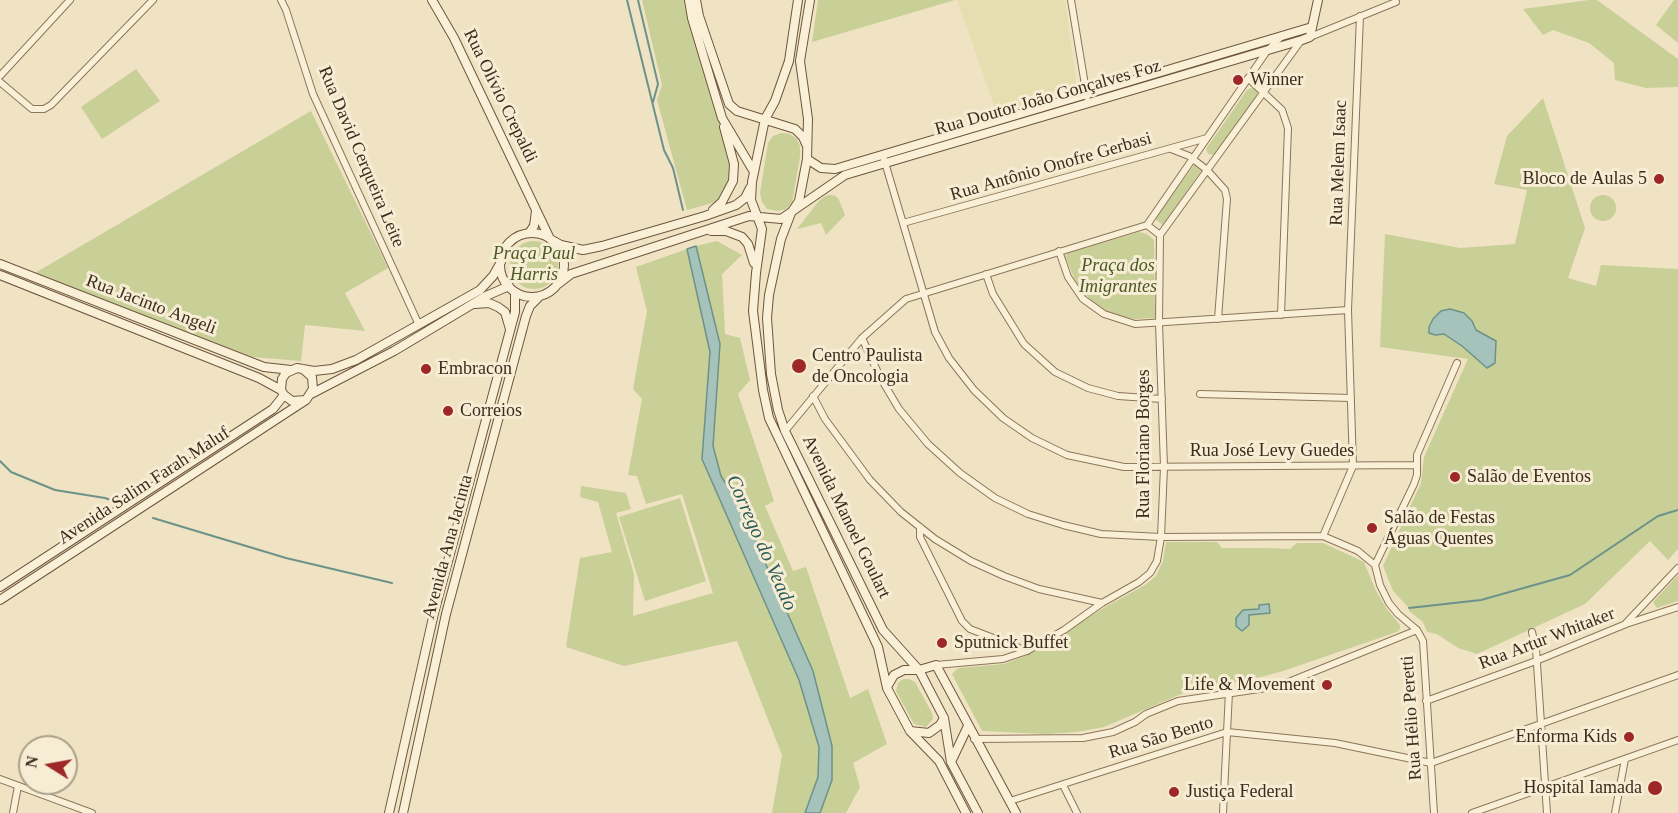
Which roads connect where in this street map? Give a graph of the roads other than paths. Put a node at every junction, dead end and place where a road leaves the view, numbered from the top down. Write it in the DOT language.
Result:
graph roads {
  1 [pos="70,0"];
  2 [pos="153,0"];
  3 [pos="281,0"];
  4 [pos="432,0"];
  5 [pos="689,0"];
  6 [pos="696,0"];
  7 [pos="798,0"];
  8 [pos="810,0"];
  9 [pos="1071,0"];
  10 [pos="1317,0"];
  11 [pos="1396,2"];
  12 [pos="1360,16"];
  13 [pos="1312,27"];
  14 [pos="1323,31"];
  15 [pos="1283,35"];
  16 [pos="1306,38"];
  17 [pos="1267,51"];
  18 [pos="0,76"];
  19 [pos="1248,78"];
  20 [pos="0,82"];
  21 [pos="1264,92"];
  22 [pos="1087,98"];
  23 [pos="722,118"];
  24 [pos="765,119"];
  25 [pos="1207,138"];
  26 [pos="808,147"];
  27 [pos="1170,148"];
  28 [pos="884,158"];
  29 [pos="807,159"];
  30 [pos="1192,159"];
  31 [pos="1207,170"];
  32 [pos="754,172"];
  33 [pos="753,182"];
  34 [pos="536,207"];
  35 [pos="791,213"];
  36 [pos="705,216"];
  37 [pos="759,216"];
  38 [pos="903,224"];
  39 [pos="1147,225"];
  40 [pos="705,231"];
  41 [pos="529,233"];
  42 [pos="1160,236"];
  43 [pos="551,239"];
  44 [pos="1059,251"];
  45 [pos="501,261"];
  46 [pos="0,264"];
  47 [pos="756,273"];
  48 [pos="986,274"];
  49 [pos="0,275"];
  50 [pos="558,284"];
  51 [pos="512,289"];
  52 [pos="923,293"];
  53 [pos="81,296"];
  54 [pos="540,296"];
  55 [pos="471,305"];
  56 [pos="77,307"];
  57 [pos="1348,310"];
  58 [pos="1281,315"];
  59 [pos="1218,319"];
  60 [pos="1159,323"];
  61 [pos="419,325"];
  62 [pos="510,331"];
  63 [pos="862,338"];
  64 [pos="1457,363"];
  65 [pos="303,369"];
  66 [pos="291,370"];
  67 [pos="282,393"];
  68 [pos="1200,394"];
  69 [pos="813,396"];
  70 [pos="308,397"];
  71 [pos="1351,398"];
  72 [pos="1162,399"];
  73 [pos="785,431"];
  74 [pos="1417,465"];
  75 [pos="1353,466"];
  76 [pos="1164,467"];
  77 [pos="920,527"];
  78 [pos="1323,536"];
  79 [pos="1161,537"];
  80 [pos="1375,565"];
  81 [pos="1678,568"];
  82 [pos="0,587"];
  83 [pos="0,600"];
  84 [pos="1102,603"];
  85 [pos="1678,607"];
  86 [pos="1626,624"];
  87 [pos="1417,630"];
  88 [pos="1532,632"];
  89 [pos="1027,651"];
  90 [pos="1536,661"];
  91 [pos="422,663"];
  92 [pos="435,665"];
  93 [pos="936,665"];
  94 [pos="919,670"];
  95 [pos="1678,675"];
  96 [pos="887,688"];
  97 [pos="1229,692"];
  98 [pos="1426,700"];
  99 [pos="944,718"];
  100 [pos="1541,724"];
  101 [pos="968,726"];
  102 [pos="408,729"];
  103 [pos="420,731"];
  104 [pos="910,731"];
  105 [pos="1227,732"];
  106 [pos="974,739"];
  107 [pos="1678,740"];
  108 [pos="1625,759"];
  109 [pos="951,762"];
  110 [pos="1431,763"];
  111 [pos="0,780"];
  112 [pos="1063,784"];
  113 [pos="18,786"];
  114 [pos="1545,787"];
  115 [pos="40,795"];
  116 [pos="1010,801"];
  117 [pos="80,811"];
  118 [pos="13,813"];
  119 [pos="92,813"];
  120 [pos="389,813"];
  121 [pos="403,813"];
  122 [pos="966,813"];
  123 [pos="978,813"];
  124 [pos="1016,813"];
  125 [pos="1077,813"];
  126 [pos="1223,813"];
  127 [pos="1434,813"];
  128 [pos="1472,813"];
  129 [pos="1547,813"];
  130 [pos="1615,813"];
  1 -- 18 [label="street"];
  2 -- 20 [label="street"];
  3 -- 61 [label="street, Rua David Cerqueira Leite"];
  4 -- 34 [label="main road, Rua Olívio Crepaldi"];
  5 -- 23 [label="main road"];
  6 -- 24 [label="main road"];
  7 -- 24 [label="main road"];
  8 -- 26 [label="main road"];
  9 -- 22 [label="street"];
  10 -- 13 [label="main road"];
  11 -- 12 [label="street, Rua Doutor João Gonçalves Foz"];
  12 -- 14 [label="street, Rua Doutor João Gonçalves Foz"];
  12 -- 57 [label="street, Rua Melem Isaac"];
  13 -- 14 [label="street"];
  13 -- 15 [label="main road, Rua Doutor João Gonçalves Foz"];
  13 -- 16 [label="main road"];
  14 -- 16 [label="street, Rua Doutor João Gonçalves Foz"];
  15 -- 17 [label="street"];
  15 -- 22 [label="main road, Rua Doutor João Gonçalves Foz"];
  16 -- 17 [label="main road, Rua Doutor João Gonçalves Foz"];
  16 -- 21 [label="street"];
  17 -- 19 [label="street"];
  17 -- 22 [label="main road, Rua Doutor João Gonçalves Foz"];
  19 -- 21 [label="street"];
  19 -- 25 [label="street"];
  21 -- 31 [label="street"];
  21 -- 58 [label="street"];
  22 -- 28 [label="main road, Rua Doutor João Gonçalves Foz"];
  23 -- 32 [label="main road"];
  23 -- 36 [label="main road"];
  24 -- 26 [label="main road"];
  24 -- 32 [label="main road, Avenida Manoel Goulart"];
  25 -- 27 [label="street, Rua Antônio Onofre Gerbasi"];
  25 -- 30 [label="street"];
  26 -- 29 [label="main road, Avenida Manoel Goulart"];
  27 -- 30 [label="street"];
  27 -- 38 [label="street, Rua Antônio Onofre Gerbasi"];
  28 -- 29 [label="main road, Rua Doutor João Gonçalves Foz"];
  28 -- 35 [label="main road, Rua Doutor João Gonçalves Foz"];
  28 -- 38 [label="street, Rua José Levy Guedes"];
  29 -- 35 [label="main road, Avenida Manoel Goulart"];
  30 -- 31 [label="street"];
  30 -- 39 [label="street"];
  31 -- 42 [label="street"];
  31 -- 59 [label="street"];
  32 -- 33 [label="main road, Avenida Manoel Goulart"];
  33 -- 36 [label="main road"];
  33 -- 37 [label="main road, Avenida Manoel Goulart"];
  34 -- 41 [label="main road"];
  34 -- 43 [label="main road, Rua Olívio Crepaldi"];
  35 -- 37 [label="main road"];
  35 -- 73 [label="main road, Avenida Manoel Goulart"];
  36 -- 43 [label="main road"];
  37 -- 40 [label="main road"];
  37 -- 47 [label="main road, Avenida Manoel Goulart"];
  38 -- 52 [label="street, Rua José Levy Guedes"];
  39 -- 42 [label="street"];
  39 -- 44 [label="street"];
  40 -- 47 [label="main road"];
  40 -- 50 [label="main road"];
  41 -- 43 [label="main road"];
  41 -- 45 [label="main road"];
  42 -- 60 [label="street, Rua Floriano Borges"];
  43 -- 50 [label="main road"];
  44 -- 48 [label="street"];
  44 -- 60 [label="street"];
  45 -- 51 [label="main road"];
  45 -- 61 [label="main road"];
  46 -- 53 [label="main road, Rua Jacinto Angeli"];
  47 -- 96 [label="main road, Avenida Manoel Goulart"];
  48 -- 52 [label="street"];
  48 -- 72 [label="street"];
  49 -- 56 [label="main road, Rua Jacinto Angeli"];
  50 -- 54 [label="main road"];
  51 -- 54 [label="main road"];
  51 -- 55 [label="main road, Avenida Salim Farah Maluf"];
  51 -- 62 [label="main road, Avenida Ana Jacinta"];
  52 -- 63 [label="street"];
  52 -- 76 [label="street, Rua José Levy Guedes"];
  53 -- 56 [label="main road"];
  53 -- 66 [label="main road, Rua Jacinto Angeli"];
  54 -- 92 [label="main road, Avenida Ana Jacinta"];
  55 -- 62 [label="main road"];
  55 -- 70 [label="main road, Avenida Salim Farah Maluf"];
  56 -- 67 [label="main road, Rua Jacinto Angeli"];
  57 -- 58 [label="street"];
  57 -- 71 [label="street, Rua Melem Isaac"];
  58 -- 59 [label="street"];
  59 -- 60 [label="street"];
  60 -- 72 [label="street, Rua Floriano Borges"];
  61 -- 65 [label="main road"];
  62 -- 91 [label="main road, Avenida Ana Jacinta"];
  63 -- 69 [label="street"];
  63 -- 79 [label="street"];
  64 -- 74 [label="street"];
  65 -- 66 [label="main road"];
  65 -- 70 [label="main road"];
  66 -- 67 [label="main road"];
  67 -- 70 [label="main road"];
  67 -- 82 [label="main road, Avenida Salim Farah Maluf"];
  68 -- 71 [label="street"];
  69 -- 73 [label="street"];
  69 -- 77 [label="street"];
  70 -- 83 [label="main road, Avenida Salim Farah Maluf"];
  71 -- 75 [label="street, Rua Melem Isaac"];
  72 -- 76 [label="street, Rua Floriano Borges"];
  73 -- 94 [label="main road, Avenida Manoel Goulart"];
  74 -- 75 [label="street, Rua José Levy Guedes"];
  74 -- 80 [label="street"];
  75 -- 76 [label="street, Rua José Levy Guedes"];
  75 -- 78 [label="street"];
  76 -- 79 [label="street, Rua Floriano Borges"];
  77 -- 84 [label="street"];
  77 -- 89 [label="street"];
  78 -- 79 [label="street"];
  78 -- 80 [label="street"];
  79 -- 84 [label="street, Rua Floriano Borges"];
  80 -- 87 [label="street, Rua Hélio Peretti"];
  81 -- 86 [label="street"];
  84 -- 89 [label="street, Rua Floriano Borges"];
  85 -- 86 [label="street, Rua Artur Whitaker"];
  86 -- 90 [label="street, Rua Artur Whitaker"];
  87 -- 97 [label="street"];
  87 -- 98 [label="street, Rua Hélio Peretti"];
  88 -- 90 [label="street"];
  89 -- 93 [label="street, Rua Floriano Borges"];
  90 -- 98 [label="street, Rua Artur Whitaker"];
  90 -- 100 [label="street"];
  91 -- 92 [label="main road"];
  91 -- 102 [label="main road, Avenida Ana Jacinta"];
  92 -- 103 [label="main road, Avenida Ana Jacinta"];
  93 -- 94 [label="main road, Rua Floriano Borges"];
  93 -- 101 [label="main road"];
  94 -- 96 [label="main road, Rua Floriano Borges"];
  94 -- 99 [label="main road, Avenida Manoel Goulart"];
  95 -- 100 [label="street"];
  96 -- 104 [label="main road, Avenida Manoel Goulart"];
  97 -- 105 [label="street"];
  97 -- 106 [label="street"];
  98 -- 110 [label="street, Rua Hélio Peretti"];
  99 -- 104 [label="main road"];
  99 -- 109 [label="main road, Avenida Manoel Goulart"];
  100 -- 110 [label="street"];
  100 -- 114 [label="street"];
  101 -- 106 [label="main road"];
  101 -- 109 [label="main road"];
  102 -- 103 [label="main road"];
  102 -- 120 [label="main road, Avenida Ana Jacinta"];
  103 -- 121 [label="main road, Avenida Ana Jacinta"];
  104 -- 122 [label="main road, Avenida Manoel Goulart"];
  105 -- 110 [label="street, Rua São Bento"];
  105 -- 112 [label="street, Rua São Bento"];
  105 -- 126 [label="street"];
  106 -- 116 [label="main road"];
  107 -- 108 [label="street"];
  108 -- 114 [label="street"];
  108 -- 130 [label="street"];
  109 -- 123 [label="main road, Avenida Manoel Goulart"];
  110 -- 127 [label="street, Rua Hélio Peretti"];
  111 -- 113 [label="street"];
  112 -- 116 [label="street, Rua São Bento"];
  112 -- 125 [label="street"];
  113 -- 118 [label="street"];
  114 -- 128 [label="street"];
  114 -- 129 [label="street"];
  115 -- 117 [label="street"];
  116 -- 124 [label="main road"];
  117 -- 119 [label="street"];
}
